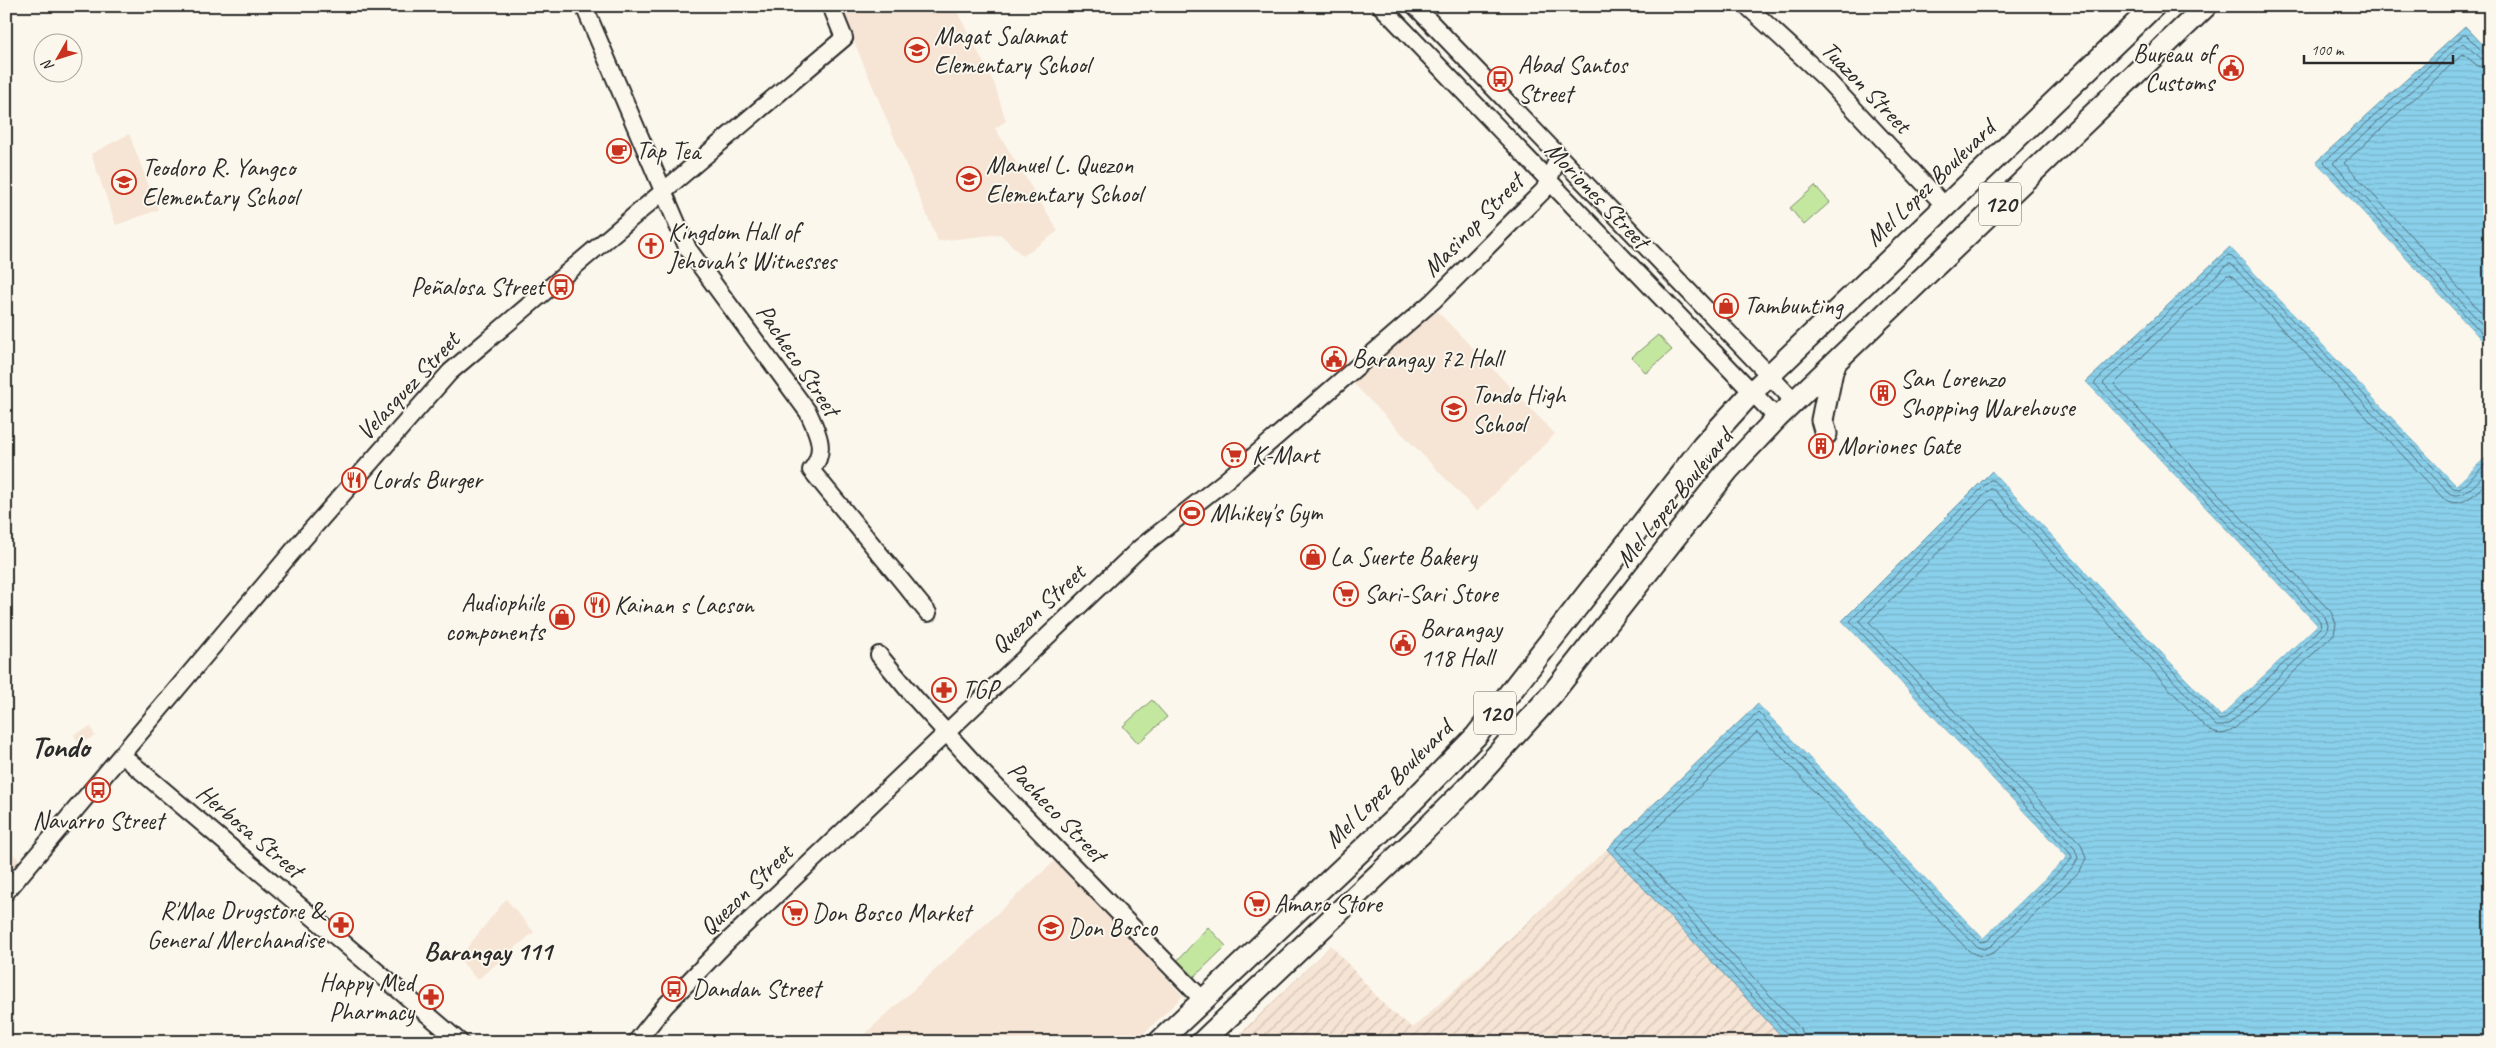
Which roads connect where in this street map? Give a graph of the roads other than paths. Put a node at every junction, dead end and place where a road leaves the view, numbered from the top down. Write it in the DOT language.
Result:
graph roads {
  1 [pos="584,6"];
  2 [pos="831,6"];
  3 [pos="1381,6"];
  4 [pos="1416,6"];
  5 [pos="1746,6"];
  6 [pos="2154,6"];
  7 [pos="2206,6"];
  8 [pos="1559,156"];
  9 [pos="1548,180"];
  10 [pos="663,190"];
  11 [pos="1946,206"];
  12 [pos="1433,301"];
  13 [pos="1836,362"];
  14 [pos="1769,374"];
  15 [pos="1751,393"];
  16 [pos="1794,401"];
  17 [pos="1777,418"];
  18 [pos="1826,434"];
  19 [pos="928,613"];
  20 [pos="879,655"];
  21 [pos="946,732"];
  22 [pos="122,754"];
  23 [pos="6,892"];
  24 [pos="1203,1000"];
  25 [pos="460,1042"];
  26 [pos="636,1042"];
  27 [pos="1159,1042"];
  28 [pos="1202,1042"];
  1 -- 10 [label="street, Pacheco Street"];
  2 -- 10 [label="street, Velasquez Street"];
  3 -- 9 [label="street, Moriones Street"];
  4 -- 8 [label="street, Moriones Street"];
  5 -- 11 [label="street, Tuazon Street"];
  6 -- 11 [label="highway, Mel Lopez Boulevard / 120"];
  7 -- 13 [label="highway, Mel Lopez Boulevard / 120"];
  8 -- 9 [label="street, Masinop Street"];
  8 -- 14 [label="street, Moriones Street"];
  9 -- 12 [label="street, Masinop Street"];
  9 -- 15 [label="street, Moriones Street"];
  10 -- 19 [label="street, Pacheco Street"];
  10 -- 22 [label="street, Velasquez Street"];
  11 -- 14 [label="highway, Mel Lopez Boulevard / 120"];
  12 -- 21 [label="street, Quezon Street"];
  13 -- 16 [label="highway, Mel Lopez Boulevard / 120"];
  13 -- 18 [label="highway"];
  14 -- 15 [label="highway, Mel Lopez Boulevard / 120"];
  14 -- 16 [label="street, Moriones Street"];
  15 -- 17 [label="street, Moriones Street"];
  15 -- 24 [label="highway, Mel Lopez Boulevard / 120"];
  16 -- 17 [label="highway, Mel Lopez Boulevard / 120"];
  17 -- 28 [label="highway, Mel Lopez Boulevard / 120"];
  20 -- 21 [label="street, Pacheco Street"];
  21 -- 24 [label="street, Pacheco Street"];
  21 -- 26 [label="street, Quezon Street"];
  22 -- 23 [label="street, Velasquez Street"];
  22 -- 25 [label="street, Herbosa Street"];
  24 -- 27 [label="highway, Mel Lopez Boulevard / 120"];
}
